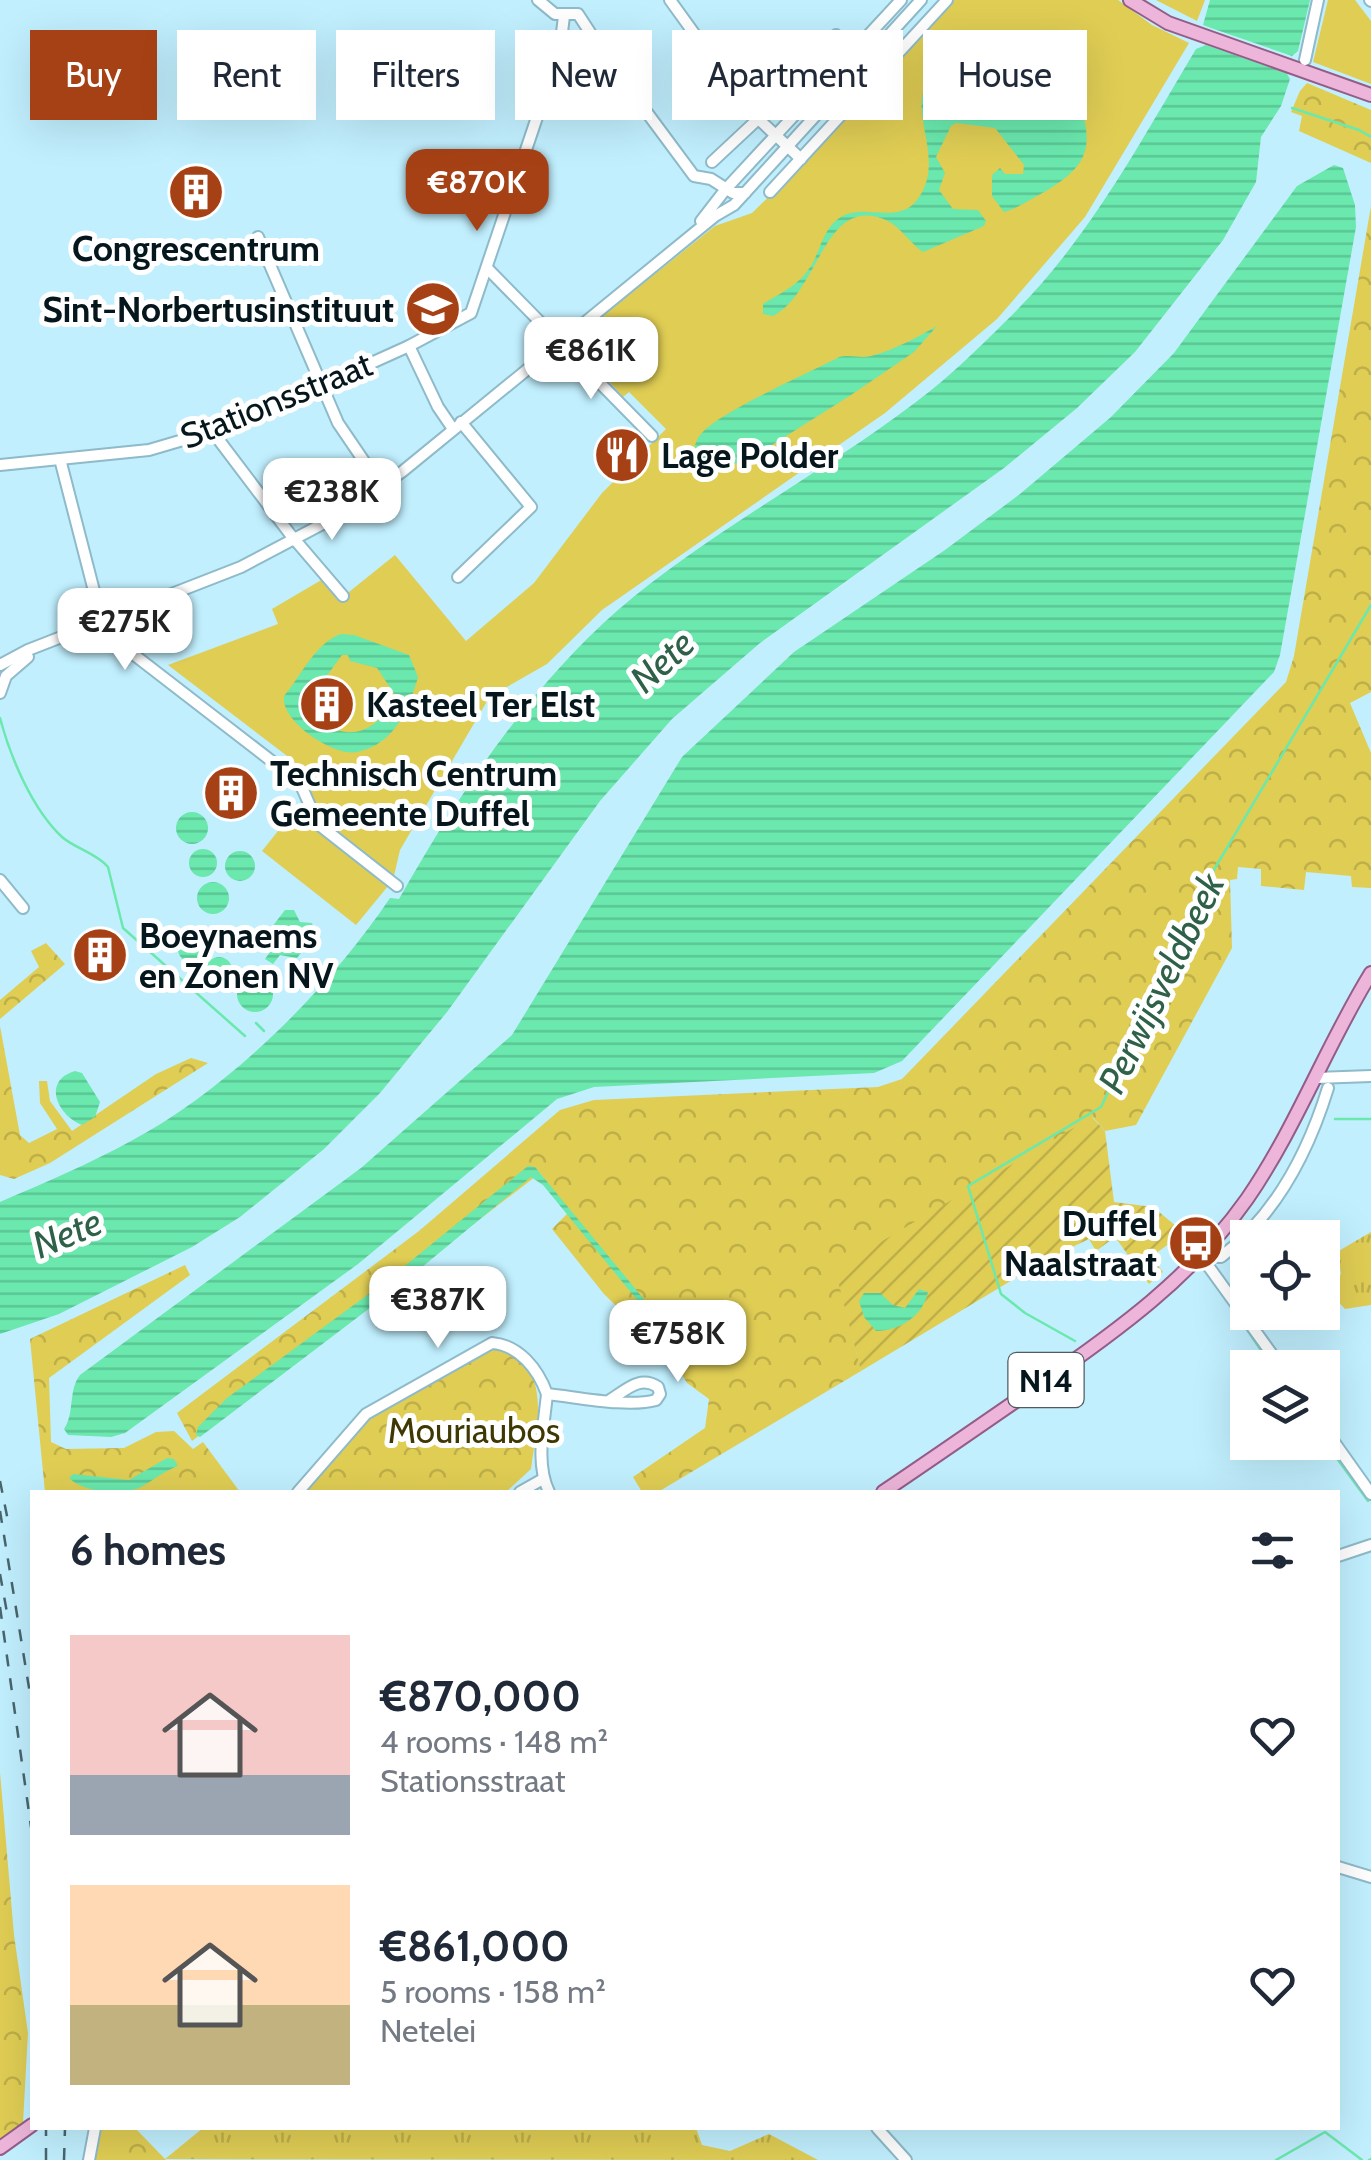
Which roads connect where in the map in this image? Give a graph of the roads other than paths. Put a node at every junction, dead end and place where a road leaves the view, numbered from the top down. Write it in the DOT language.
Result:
graph roads {
  1 [pos="538,0"];
  2 [pos="670,0"];
  3 [pos="920,0"];
  4 [pos="946,0"];
  5 [pos="1130,0"];
  6 [pos="1318,0"];
  7 [pos="898,4"];
  8 [pos="564,16"];
  9 [pos="904,18"];
  10 [pos="692,30"];
  11 [pos="1305,60"];
  12 [pos="1371,96"];
  13 [pos="752,120"];
  14 [pos="760,120"];
  15 [pos="775,136"];
  16 [pos="786,146"];
  17 [pos="801,159"];
  18 [pos="712,162"];
  19 [pos="725,190"];
  20 [pos="770,192"];
  21 [pos="745,193"];
  22 [pos="258,238"];
  23 [pos="681,244"];
  24 [pos="487,268"];
  25 [pos="560,340"];
  26 [pos="408,346"];
  27 [pos="322,384"];
  28 [pos="457,426"];
  29 [pos="212,431"];
  30 [pos="652,436"];
  31 [pos="60,459"];
  32 [pos="0,465"];
  33 [pos="372,472"];
  34 [pos="296,540"];
  35 [pos="458,576"];
  36 [pos="343,596"];
  37 [pos="102,622"];
  38 [pos="2,669"];
  39 [pos="0,693"];
  40 [pos="0,880"];
  41 [pos="397,886"];
  42 [pos="23,908"];
  43 [pos="1371,973"];
  44 [pos="1371,1076"];
  45 [pos="1316,1078"];
  46 [pos="1328,1088"];
  47 [pos="1264,1173"];
  48 [pos="1286,1186"];
  49 [pos="1200,1256"];
  50 [pos="1269,1350"];
  51 [pos="546,1394"];
  52 [pos="610,1400"];
  53 [pos="1340,1450"];
  54 [pos="542,1463"];
  55 [pos="543,1479"];
  56 [pos="530,1484"];
  57 [pos="300,1490"];
  58 [pos="522,1490"];
  59 [pos="549,1490"];
  60 [pos="886,1490"];
  61 [pos="1371,1494"];
  62 [pos="1371,1545"];
  63 [pos="1340,1555"];
  64 [pos="1340,1868"];
  65 [pos="1371,1878"];
  66 [pos="30,2126"];
  67 [pos="95,2130"];
  68 [pos="879,2130"];
  69 [pos="0,2148"];
  70 [pos="89,2160"];
  71 [pos="906,2160"];
  1 -- 8 [label="street"];
  2 -- 10 [label="street"];
  3 -- 9 [label="street"];
  4 -- 17 [label="street"];
  5 -- 12 [label="main road"];
  6 -- 11 [label="street"];
  7 -- 9 [label="street"];
  7 -- 15 [label="street"];
  8 -- 19 [label="street"];
  8 -- 24 [label="street, Stationsstraat"];
  9 -- 16 [label="street"];
  13 -- 18 [label="street"];
  14 -- 15 [label="street"];
  15 -- 16 [label="street"];
  15 -- 19 [label="street"];
  16 -- 17 [label="street"];
  16 -- 21 [label="street"];
  17 -- 20 [label="street"];
  19 -- 21 [label="street"];
  19 -- 23 [label="street"];
  21 -- 23 [label="street"];
  22 -- 27 [label="street"];
  23 -- 25 [label="street"];
  24 -- 25 [label="street"];
  24 -- 26 [label="street, Stationsstraat"];
  25 -- 28 [label="street"];
  25 -- 30 [label="street"];
  26 -- 27 [label="street, Stationsstraat"];
  26 -- 28 [label="street"];
  27 -- 29 [label="street, Stationsstraat"];
  27 -- 33 [label="street"];
  28 -- 34 [label="street"];
  28 -- 35 [label="street"];
  29 -- 31 [label="street, Stationsstraat"];
  29 -- 34 [label="street"];
  31 -- 32 [label="street, Stationsstraat"];
  31 -- 37 [label="street"];
  34 -- 36 [label="street"];
  34 -- 37 [label="street"];
  37 -- 38 [label="street"];
  37 -- 41 [label="street"];
  38 -- 39 [label="street"];
  40 -- 42 [label="street"];
  43 -- 45 [label="main road, N14"];
  44 -- 45 [label="street"];
  45 -- 47 [label="main road, N14"];
  46 -- 48 [label="street"];
  47 -- 48 [label="street"];
  47 -- 49 [label="main road, N14"];
  48 -- 49 [label="street"];
  49 -- 50 [label="street"];
  49 -- 60 [label="main road, N14"];
  51 -- 52 [label="street"];
  51 -- 54 [label="street"];
  51 -- 57 [label="street"];
  53 -- 61 [label="street"];
  54 -- 55 [label="street"];
  54 -- 56 [label="street"];
  55 -- 56 [label="street"];
  55 -- 59 [label="street"];
  56 -- 58 [label="street"];
  62 -- 63 [label="street"];
  64 -- 65 [label="street"];
  66 -- 69 [label="main road"];
  67 -- 70 [label="street"];
  68 -- 71 [label="street"];
}
